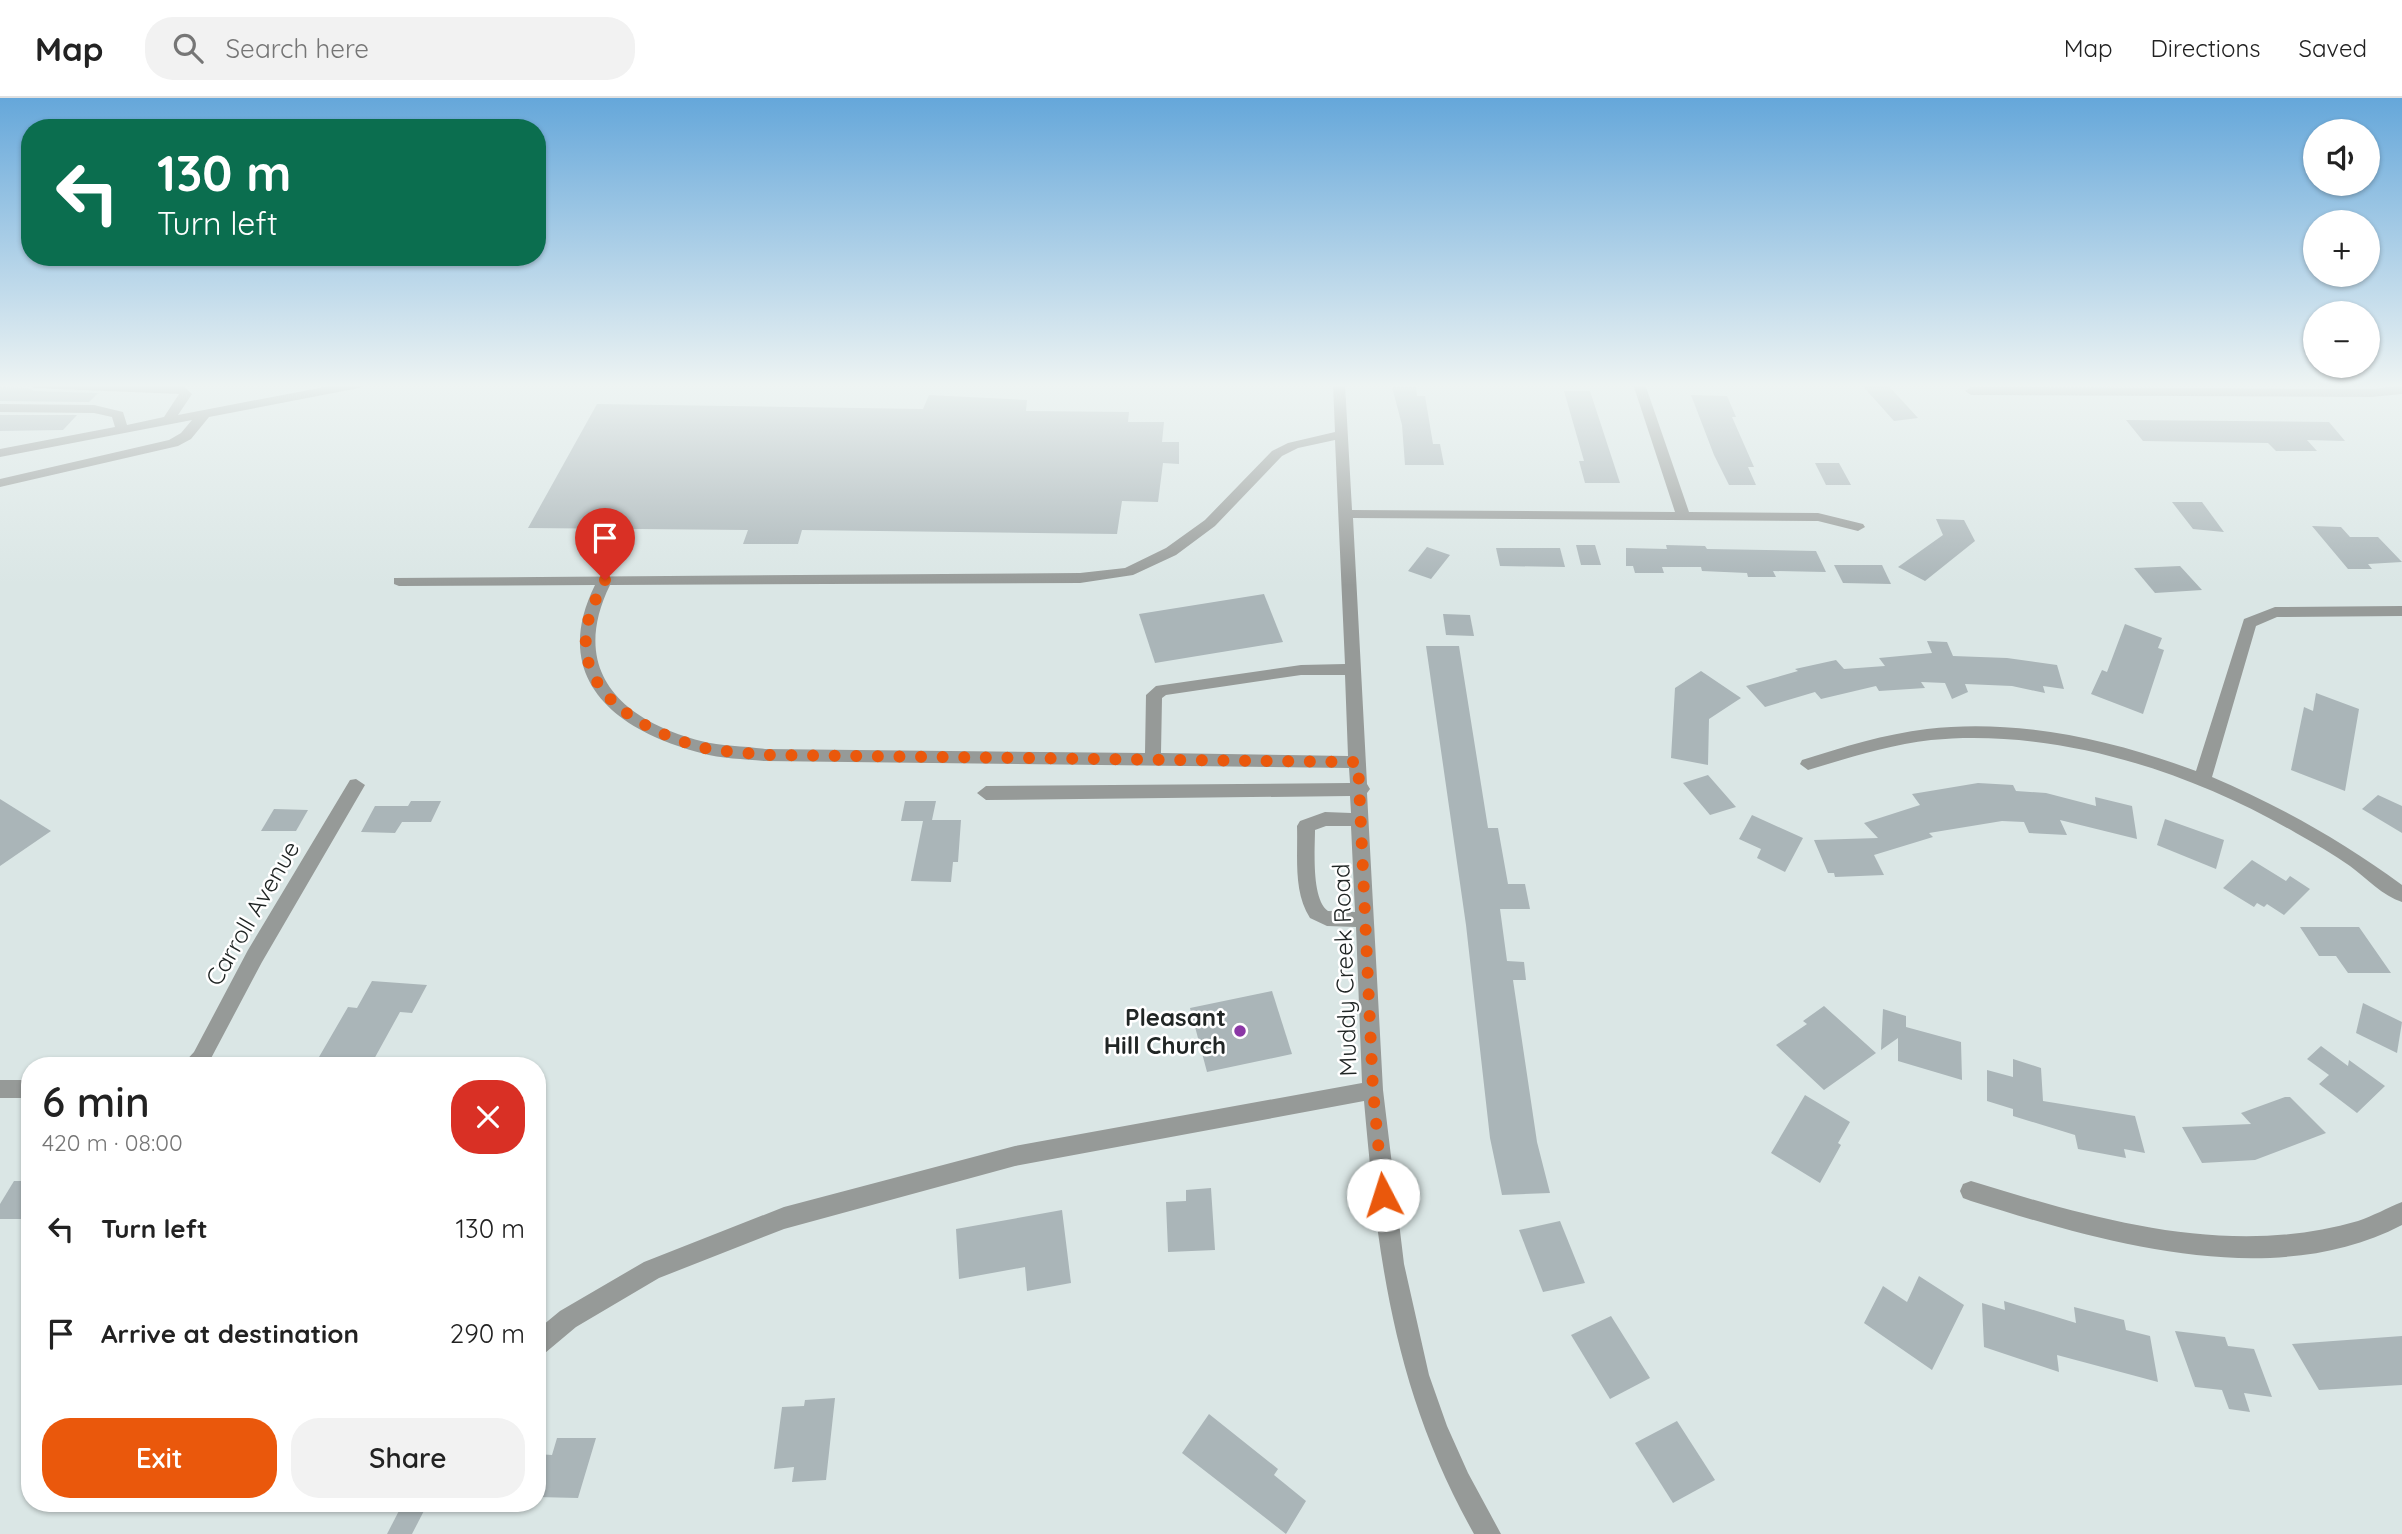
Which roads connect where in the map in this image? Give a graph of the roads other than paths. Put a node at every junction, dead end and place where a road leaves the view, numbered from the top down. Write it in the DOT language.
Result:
graph roads {
  1 [pos="138,451"];
  2 [pos="1279,451"];
  3 [pos="1343,451"];
  4 [pos="1662,451"];
  5 [pos="0,483"];
  6 [pos="1346,514"];
  7 [pos="1684,515"];
  8 [pos="1858,527"];
  9 [pos="605,580"];
  10 [pos="399,581"];
  11 [pos="2402,611"];
  12 [pos="1353,669"];
  13 [pos="1153,760"];
  14 [pos="1358,762"];
  15 [pos="1808,764"];
  16 [pos="2202,781"];
  17 [pos="356,785"];
  18 [pos="1361,789"];
  19 [pos="986,793"];
  20 [pos="1362,820"];
  21 [pos="2402,895"];
  22 [pos="1366,919"];
  23 [pos="202,1057"];
  24 [pos="0,1089"];
  25 [pos="21,1089"];
  26 [pos="1373,1090"];
  27 [pos="1971,1191"];
  28 [pos="2402,1213"];
  29 [pos="546,1337"];
  30 [pos="1488,1534"];
  1 -- 5 [label="street"];
  2 -- 9 [label="street"];
  3 -- 6 [label="street, Muddy Creek Road"];
  4 -- 7 [label="street"];
  6 -- 7 [label="street"];
  6 -- 12 [label="street, Muddy Creek Road"];
  7 -- 8 [label="street"];
  9 -- 10 [label="street"];
  9 -- 13 [label="street"];
  11 -- 16 [label="street"];
  12 -- 13 [label="street"];
  12 -- 14 [label="street, Muddy Creek Road"];
  13 -- 14 [label="street"];
  14 -- 18 [label="street, Muddy Creek Road"];
  15 -- 16 [label="street"];
  16 -- 21 [label="street"];
  17 -- 23 [label="street, Carroll Avenue"];
  18 -- 19 [label="street"];
  18 -- 20 [label="street, Muddy Creek Road"];
  20 -- 22 [label="street, Muddy Creek Road"];
  20 -- 22 [label="street"];
  22 -- 26 [label="street, Muddy Creek Road"];
  24 -- 25 [label="street"];
  26 -- 29 [label="street"];
  26 -- 30 [label="street, Muddy Creek Road"];
  27 -- 28 [label="street"];
}
